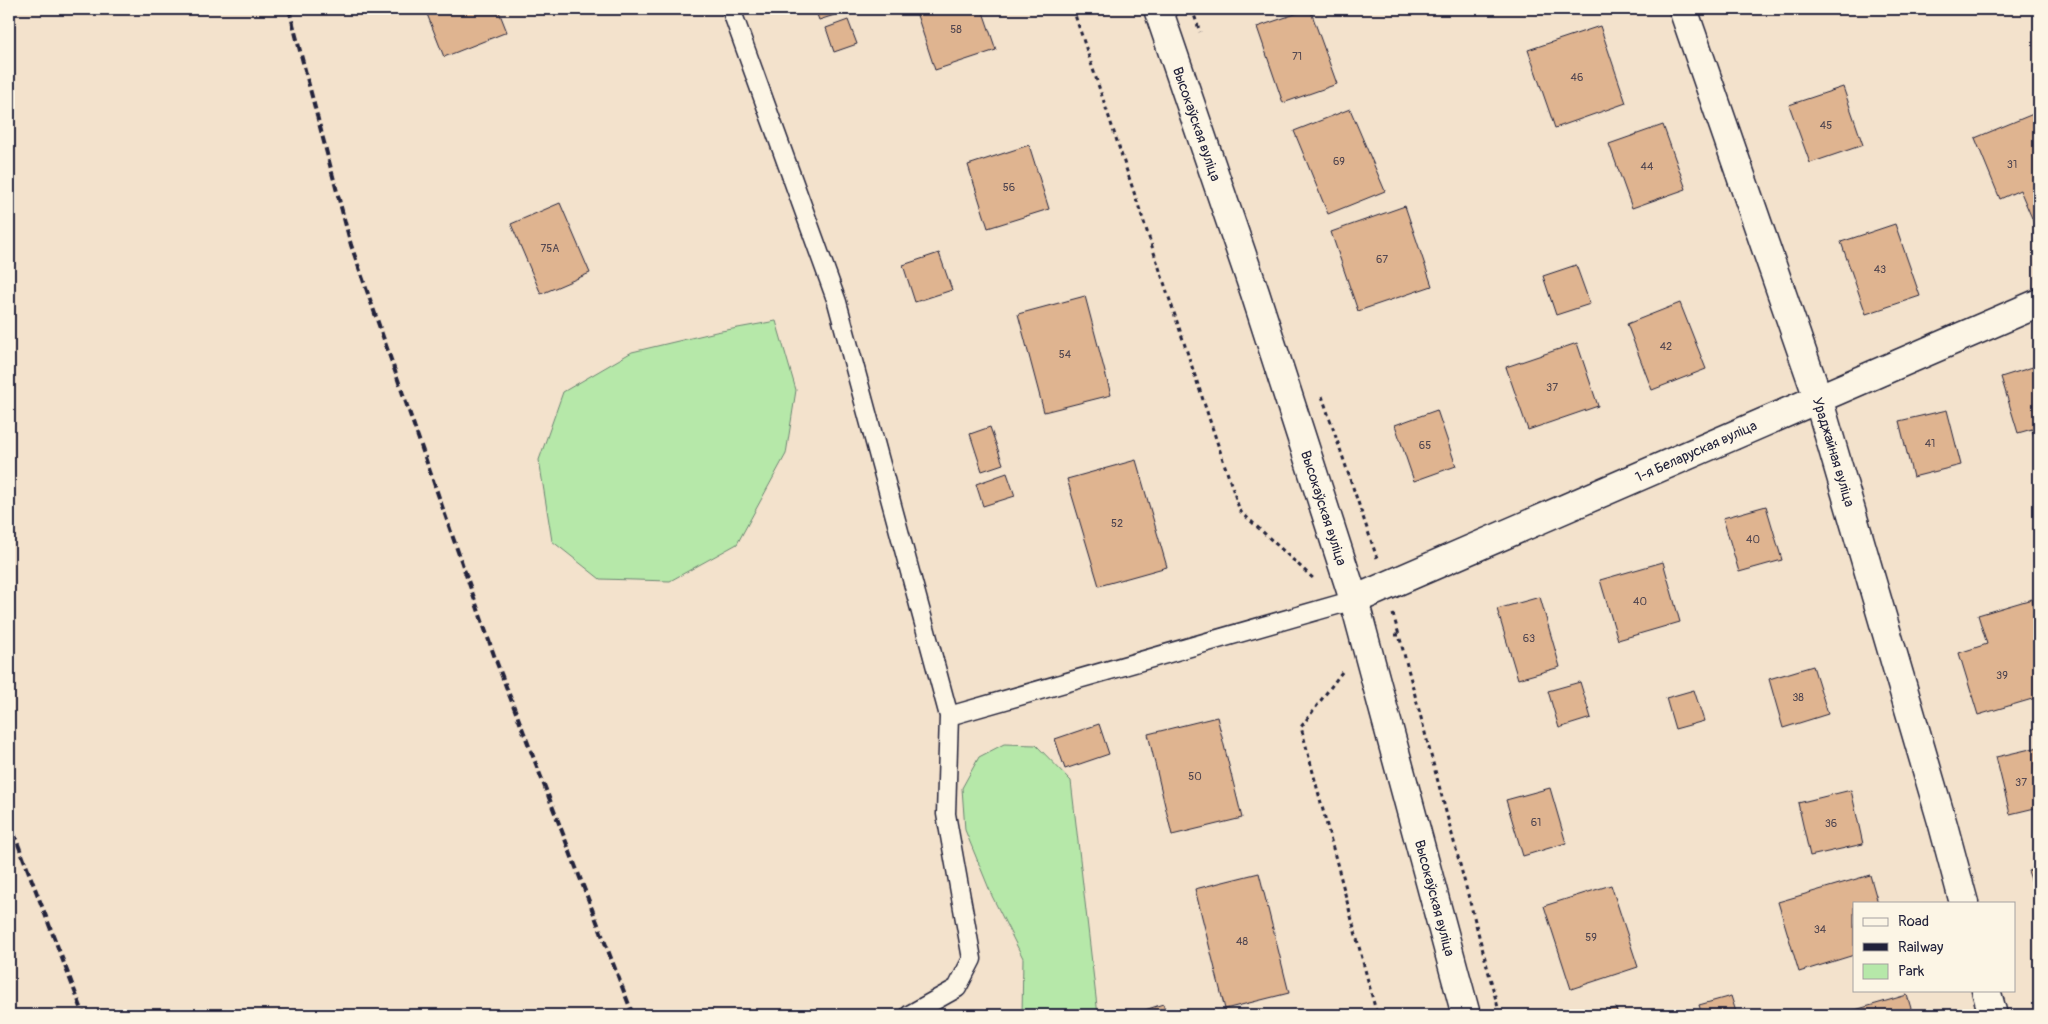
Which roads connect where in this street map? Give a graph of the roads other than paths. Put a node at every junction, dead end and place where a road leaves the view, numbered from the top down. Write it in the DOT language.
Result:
graph roads {
  1 [pos="732,9"];
  2 [pos="1158,9"];
  3 [pos="1683,9"];
  4 [pos="2039,303"];
  5 [pos="1818,398"];
  6 [pos="1354,600"];
  7 [pos="949,716"];
  8 [pos="1964,902"];
  9 [pos="1987,992"];
  10 [pos="909,1015"];
  11 [pos="1466,1015"];
  12 [pos="1993,1015"];
  1 -- 7 [label="lane"];
  2 -- 6 [label="street, Высокаўская вуліца"];
  3 -- 5 [label="street, Ураджайная вуліца"];
  4 -- 5 [label="street, 1-я Беларуская вуліца"];
  5 -- 6 [label="street, 1-я Беларуская вуліца"];
  5 -- 8 [label="street, Ураджайная вуліца"];
  6 -- 7 [label="lane"];
  6 -- 11 [label="street, Высокаўская вуліца"];
  7 -- 10 [label="lane"];
  9 -- 12 [label="street"];
}
